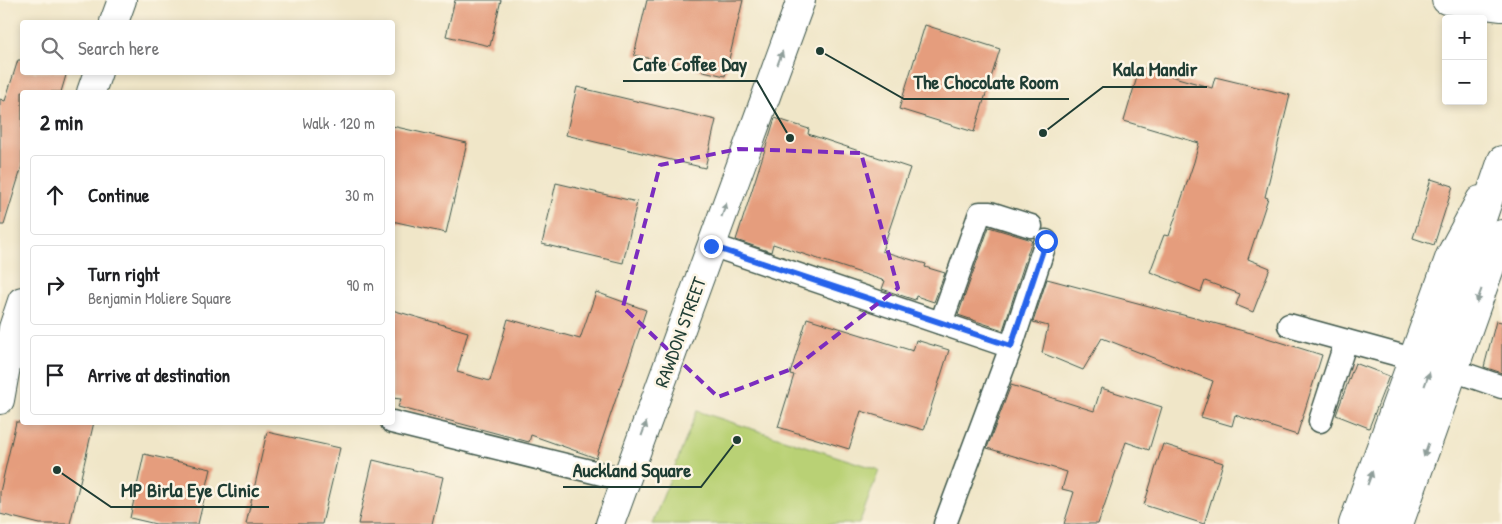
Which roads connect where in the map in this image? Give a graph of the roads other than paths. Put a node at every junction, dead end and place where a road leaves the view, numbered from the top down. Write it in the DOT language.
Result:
graph roads {
  1 [pos="122,0"];
  2 [pos="801,0"];
  3 [pos="1446,0"];
  4 [pos="1502,8"];
  5 [pos="115,20"];
  6 [pos="97,75"];
  7 [pos="92,90"];
  8 [pos="1502,159"];
  9 [pos="1500,244"];
  10 [pos="711,246"];
  11 [pos="20,306"];
  12 [pos="941,323"];
  13 [pos="1289,325"];
  14 [pos="12,328"];
  15 [pos="1346,341"];
  16 [pos="1011,346"];
  17 [pos="1413,359"];
  18 [pos="1454,370"];
  19 [pos="1502,386"];
  20 [pos="0,400"];
  21 [pos="1320,421"];
  22 [pos="395,423"];
  23 [pos="626,480"];
  24 [pos="610,524"];
  25 [pos="945,524"];
  26 [pos="1353,524"];
  27 [pos="1376,524"];
  28 [pos="1399,524"];
  1 -- 5 [label="main road"];
  10 -- 2 [label="main road, RAWDON STREET, one-way"];
  3 -- 4 [label="main road"];
  6 -- 7 [label="main road"];
  8 -- 17 [label="main road"];
  27 -- 8 [label="main road, one-way"];
  9 -- 18 [label="main road, one-way"];
  10 -- 12 [label="street"];
  23 -- 10 [label="main road, RAWDON STREET, one-way"];
  11 -- 14 [label="main road"];
  12 -- 16 [label="street"];
  12 -- 16 [label="street"];
  13 -- 15 [label="street"];
  14 -- 20 [label="main road"];
  15 -- 17 [label="street"];
  15 -- 21 [label="street"];
  16 -- 25 [label="street"];
  26 -- 17 [label="main road, one-way"];
  18 -- 19 [label="street"];
  18 -- 28 [label="main road, one-way"];
  22 -- 23 [label="street"];
  23 -- 24 [label="main road, RAWDON STREET"];
}
